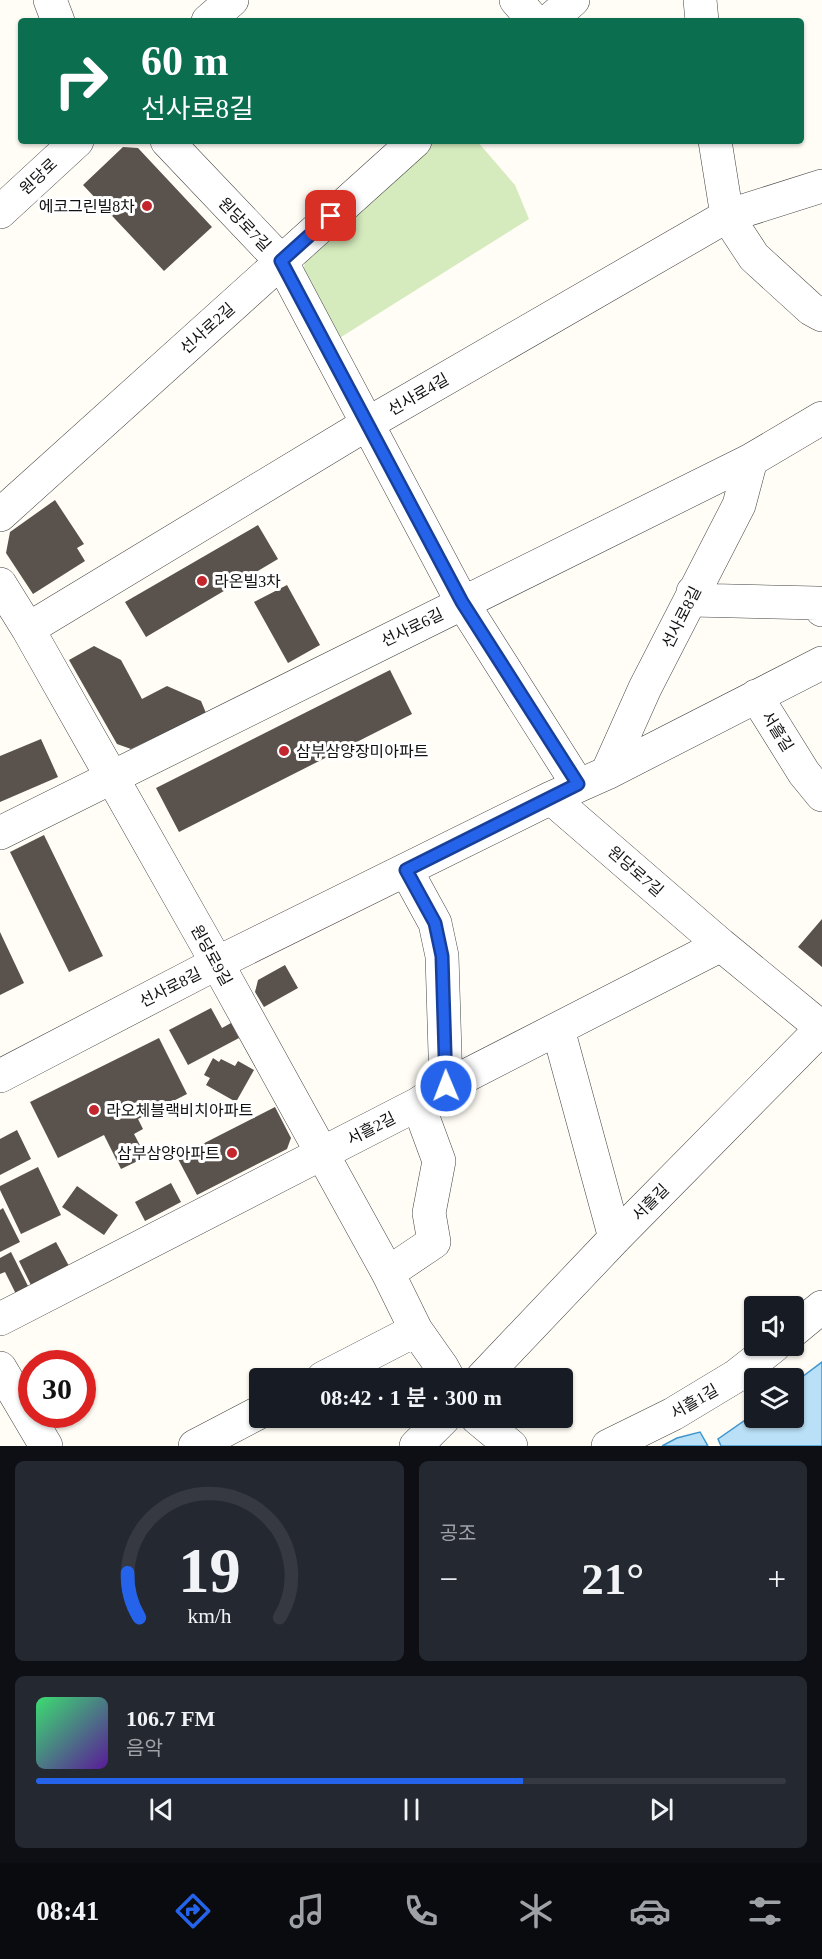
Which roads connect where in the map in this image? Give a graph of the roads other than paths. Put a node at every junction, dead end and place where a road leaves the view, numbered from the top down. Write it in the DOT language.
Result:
graph roads {
  1 [pos="50,0"];
  2 [pos="232,0"];
  3 [pos="516,0"];
  4 [pos="573,0"];
  5 [pos="700,0"];
  6 [pos="57,18"];
  7 [pos="211,18"];
  8 [pos="531,18"];
  9 [pos="552,18"];
  10 [pos="702,18"];
  11 [pos="74,144"];
  12 [pos="170,144"];
  13 [pos="412,144"];
  14 [pos="715,144"];
  15 [pos="822,186"];
  16 [pos="0,212"];
  17 [pos="727,216"];
  18 [pos="281,261"];
  19 [pos="822,315"];
  20 [pos="822,418"];
  21 [pos="367,424"];
  22 [pos="751,460"];
  23 [pos="0,515"];
  24 [pos="0,584"];
  25 [pos="693,592"];
  26 [pos="462,602"];
  27 [pos="822,610"];
  28 [pos="28,629"];
  29 [pos="822,663"];
  30 [pos="756,696"];
  31 [pos="111,778"];
  32 [pos="579,785"];
  33 [pos="822,795"];
  34 [pos="0,832"];
  35 [pos="406,870"];
  36 [pos="721,945"];
  37 [pos="217,963"];
  38 [pos="822,1028"];
  39 [pos="558,1029"];
  40 [pos="0,1076"];
  41 [pos="446,1086"];
  42 [pos="418,1104"];
  43 [pos="322,1154"];
  44 [pos="615,1238"];
  45 [pos="388,1273"];
  46 [pos="822,1307"];
  47 [pos="0,1319"];
  48 [pos="804,1322"];
  49 [pos="416,1329"];
  50 [pos="761,1356"];
  51 [pos="0,1368"];
  52 [pos="342,1368"];
  53 [pos="443,1368"];
  54 [pos="492,1368"];
  55 [pos="249,1418"];
  56 [pos="434,1428"];
  57 [pos="489,1428"];
  58 [pos="46,1446"];
  59 [pos="195,1446"];
  60 [pos="416,1446"];
  61 [pos="511,1446"];
  62 [pos="608,1446"];
  1 -- 6 [label="street"];
  2 -- 7 [label="street"];
  3 -- 8 [label="street"];
  4 -- 9 [label="street"];
  5 -- 10 [label="street"];
  11 -- 16 [label="street, 원당로"];
  12 -- 18 [label="street, 원당로7길"];
  13 -- 18 [label="street, 선사로2길"];
  14 -- 17 [label="street"];
  15 -- 17 [label="street, 선사로4길"];
  17 -- 19 [label="street"];
  17 -- 21 [label="street, 선사로4길"];
  18 -- 21 [label="street, 원당로7길"];
  18 -- 23 [label="street, 선사로2길"];
  20 -- 22 [label="street, 선사로6길"];
  21 -- 26 [label="street, 원당로7길"];
  21 -- 28 [label="street, 선사로4길"];
  22 -- 25 [label="street, 선사로8길"];
  22 -- 26 [label="street, 선사로6길"];
  24 -- 28 [label="street, 원당로9길"];
  25 -- 27 [label="street"];
  25 -- 32 [label="street, 선사로8길"];
  26 -- 31 [label="street, 선사로6길"];
  26 -- 32 [label="street, 원당로7길"];
  28 -- 31 [label="street, 원당로9길"];
  29 -- 30 [label="street, 선사로8길"];
  30 -- 32 [label="street, 선사로8길"];
  30 -- 33 [label="street, 서흘길"];
  31 -- 34 [label="street, 선사로6길"];
  31 -- 37 [label="street, 원당로9길"];
  32 -- 35 [label="street, 선사로8길"];
  32 -- 36 [label="street, 원당로7길"];
  35 -- 37 [label="street, 선사로8길"];
  35 -- 41 [label="street"];
  36 -- 38 [label="street"];
  36 -- 39 [label="street, 서흘2길"];
  37 -- 40 [label="street, 선사로8길"];
  37 -- 43 [label="street, 원당로9길"];
  38 -- 44 [label="street, 서흘길"];
  39 -- 41 [label="street, 서흘2길"];
  39 -- 44 [label="street"];
  41 -- 42 [label="street, 서흘2길"];
  42 -- 43 [label="street, 서흘2길"];
  42 -- 45 [label="street"];
  43 -- 45 [label="street, 원당로9길"];
  43 -- 47 [label="street, 서흘2길"];
  44 -- 54 [label="street, 서흘길"];
  45 -- 49 [label="street, 원당로9길"];
  46 -- 48 [label="street"];
  49 -- 52 [label="street"];
  49 -- 53 [label="street, 원당로9길"];
  50 -- 62 [label="street, 서흘1길"];
  51 -- 58 [label="street"];
  55 -- 59 [label="street"];
  56 -- 60 [label="street"];
  57 -- 61 [label="street"];
}
